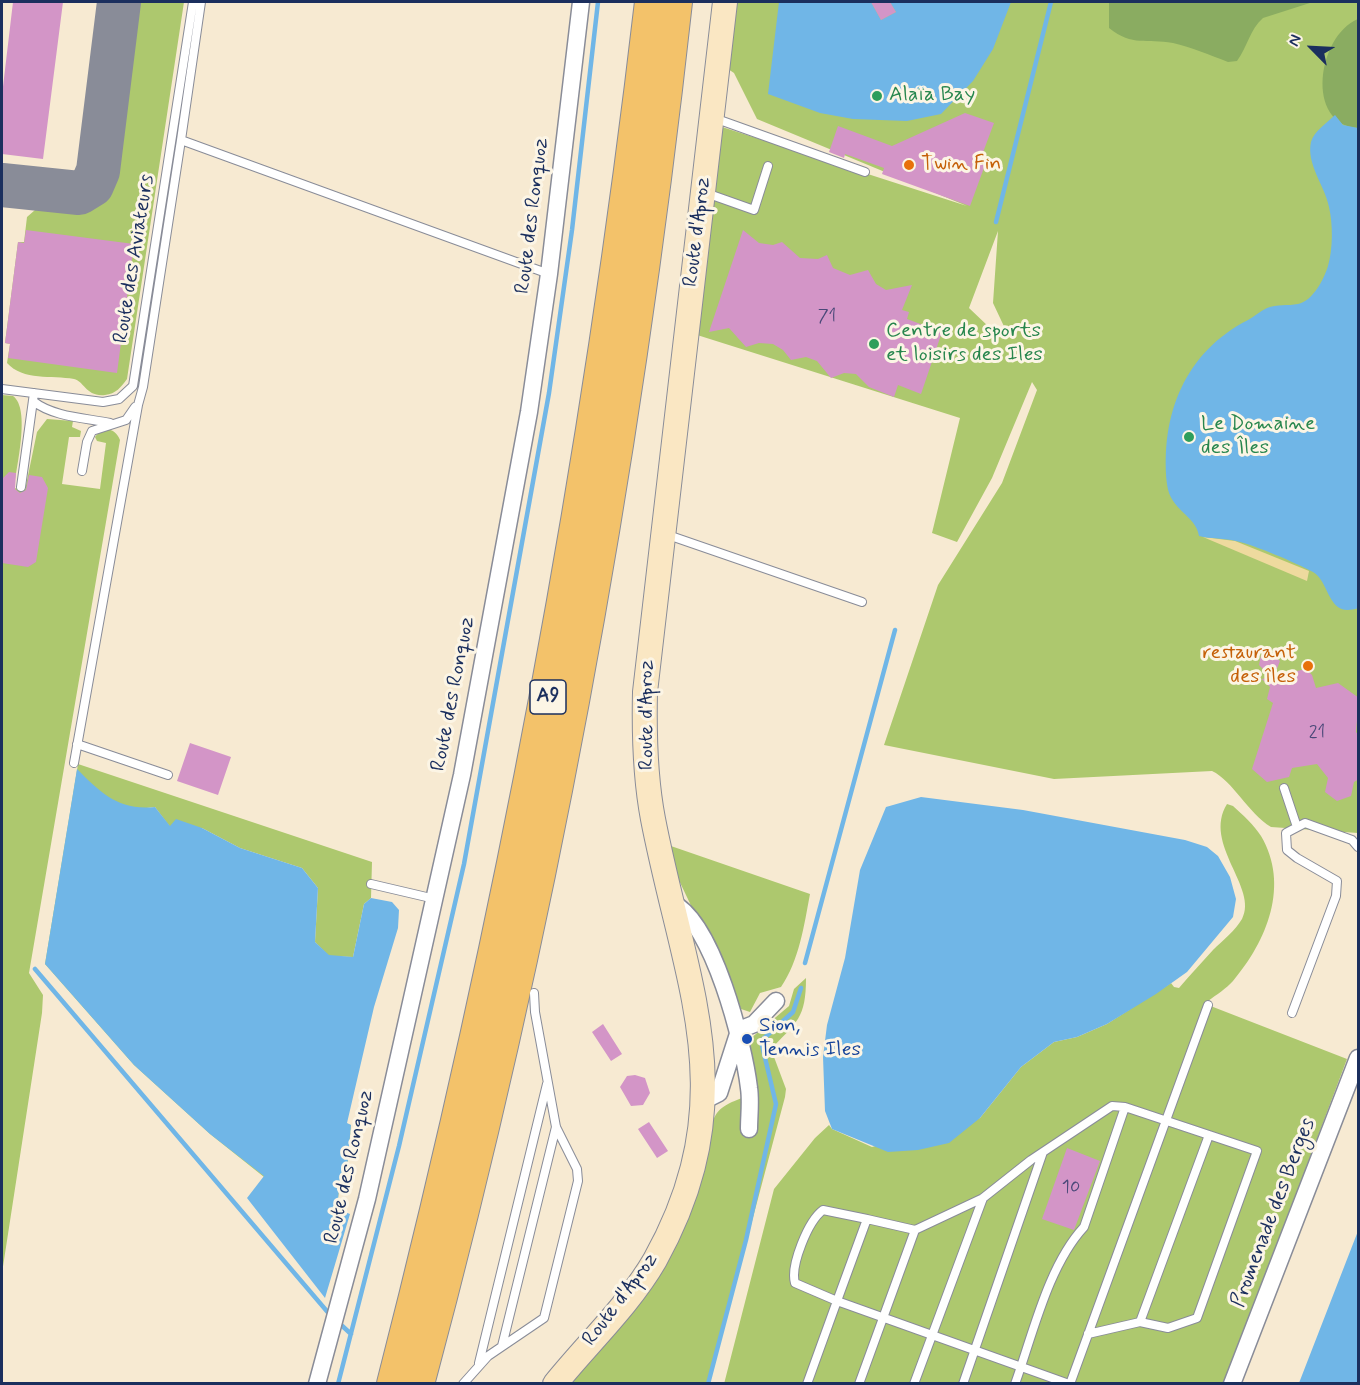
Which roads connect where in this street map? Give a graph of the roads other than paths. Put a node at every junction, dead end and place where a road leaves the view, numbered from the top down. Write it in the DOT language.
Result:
graph roads {
  1 [pos="193,2"];
  2 [pos="201,2"];
  3 [pos="581,2"];
  4 [pos="651,2"];
  5 [pos="676,2"];
  6 [pos="725,2"];
  7 [pos="711,117"];
  8 [pos="181,140"];
  9 [pos="768,166"];
  10 [pos="866,172"];
  11 [pos="702,192"];
  12 [pos="549,274"];
  13 [pos="2,390"];
  14 [pos="33,397"];
  15 [pos="138,405"];
  16 [pos="114,424"];
  17 [pos="82,471"];
  18 [pos="21,487"];
  19 [pos="662,533"];
  20 [pos="862,602"];
  21 [pos="77,744"];
  22 [pos="74,763"];
  23 [pos="168,775"];
  24 [pos="1284,788"];
  25 [pos="555,789"];
  26 [pos="1297,827"];
  27 [pos="1359,847"];
  28 [pos="370,884"];
  29 [pos="435,899"];
  30 [pos="672,903"];
  31 [pos="534,993"];
  32 [pos="776,1001"];
  33 [pos="1208,1005"];
  34 [pos="1292,1013"];
  35 [pos="739,1030"];
  36 [pos="1359,1058"];
  37 [pos="548,1081"];
  38 [pos="703,1101"];
  39 [pos="1125,1107"];
  40 [pos="1166,1121"];
  41 [pos="556,1127"];
  42 [pos="749,1129"];
  43 [pos="1209,1135"];
  44 [pos="1043,1152"];
  45 [pos="983,1198"];
  46 [pos="867,1219"];
  47 [pos="915,1230"];
  48 [pos="837,1301"];
  49 [pos="883,1316"];
  50 [pos="1140,1322"];
  51 [pos="933,1334"];
  52 [pos="1088,1334"];
  53 [pos="502,1346"];
  54 [pos="975,1349"];
  55 [pos="479,1364"];
  56 [pos="1022,1366"];
  57 [pos="317,1383"];
  58 [pos="393,1383"];
  59 [pos="418,1383"];
  60 [pos="463,1383"];
  61 [pos="555,1383"];
  62 [pos="807,1383"];
  63 [pos="859,1383"];
  64 [pos="914,1383"];
  65 [pos="963,1383"];
  66 [pos="1015,1383"];
  67 [pos="1070,1383"];
  68 [pos="1232,1383"];
  1 -- 14 [label="lane, Route des Aviateurs"];
  2 -- 8 [label="lane, Route des Aviateurs"];
  3 -- 12 [label="street, Route des Ronquoz"];
  4 -- 58 [label="highway, A9"];
  5 -- 25 [label="highway, A9"];
  6 -- 7 [label="street, Route d'Aproz"];
  7 -- 10 [label="lane"];
  7 -- 11 [label="street, Route d'Aproz"];
  8 -- 12 [label="lane"];
  8 -- 15 [label="lane, Route des Aviateurs"];
  9 -- 11 [label="lane"];
  11 -- 19 [label="street, Route d'Aproz"];
  12 -- 29 [label="street, Route des Ronquoz"];
  13 -- 14 [label="lane, Route des Aviateurs"];
  14 -- 16 [label="lane"];
  14 -- 18 [label="lane"];
  15 -- 16 [label="lane"];
  15 -- 21 [label="lane, Route des Aviateurs"];
  16 -- 17 [label="lane"];
  19 -- 20 [label="lane"];
  19 -- 30 [label="street, Route d'Aproz"];
  21 -- 22 [label="lane, Route des Aviateurs"];
  21 -- 23 [label="lane"];
  24 -- 26 [label="lane"];
  25 -- 31 [label="highway"];
  25 -- 59 [label="highway, A9"];
  26 -- 27 [label="lane"];
  26 -- 34 [label="lane"];
  28 -- 29 [label="lane"];
  29 -- 57 [label="street, Route des Ronquoz"];
  30 -- 35 [label="street"];
  30 -- 38 [label="street, Route d'Aproz"];
  31 -- 37 [label="lane"];
  32 -- 35 [label="street"];
  33 -- 40 [label="lane"];
  35 -- 38 [label="street"];
  35 -- 42 [label="street"];
  36 -- 68 [label="street, Promenade des Berges"];
  37 -- 41 [label="lane"];
  37 -- 55 [label="lane"];
  38 -- 61 [label="street, Route d'Aproz"];
  39 -- 40 [label="lane"];
  39 -- 44 [label="lane"];
  39 -- 56 [label="lane"];
  40 -- 43 [label="lane"];
  40 -- 52 [label="lane"];
  41 -- 53 [label="lane"];
  41 -- 53 [label="lane"];
  43 -- 50 [label="lane"];
  43 -- 50 [label="lane"];
  44 -- 45 [label="lane"];
  44 -- 54 [label="lane"];
  45 -- 47 [label="lane"];
  45 -- 51 [label="lane"];
  46 -- 47 [label="lane"];
  46 -- 48 [label="lane"];
  46 -- 48 [label="lane"];
  47 -- 49 [label="lane"];
  48 -- 49 [label="lane"];
  48 -- 62 [label="lane"];
  49 -- 51 [label="lane"];
  49 -- 63 [label="lane"];
  50 -- 52 [label="lane"];
  51 -- 54 [label="lane"];
  51 -- 64 [label="lane"];
  52 -- 67 [label="lane"];
  53 -- 55 [label="lane"];
  54 -- 56 [label="lane"];
  54 -- 65 [label="lane"];
  55 -- 60 [label="lane"];
  56 -- 66 [label="lane"];
  56 -- 67 [label="lane"];
}
